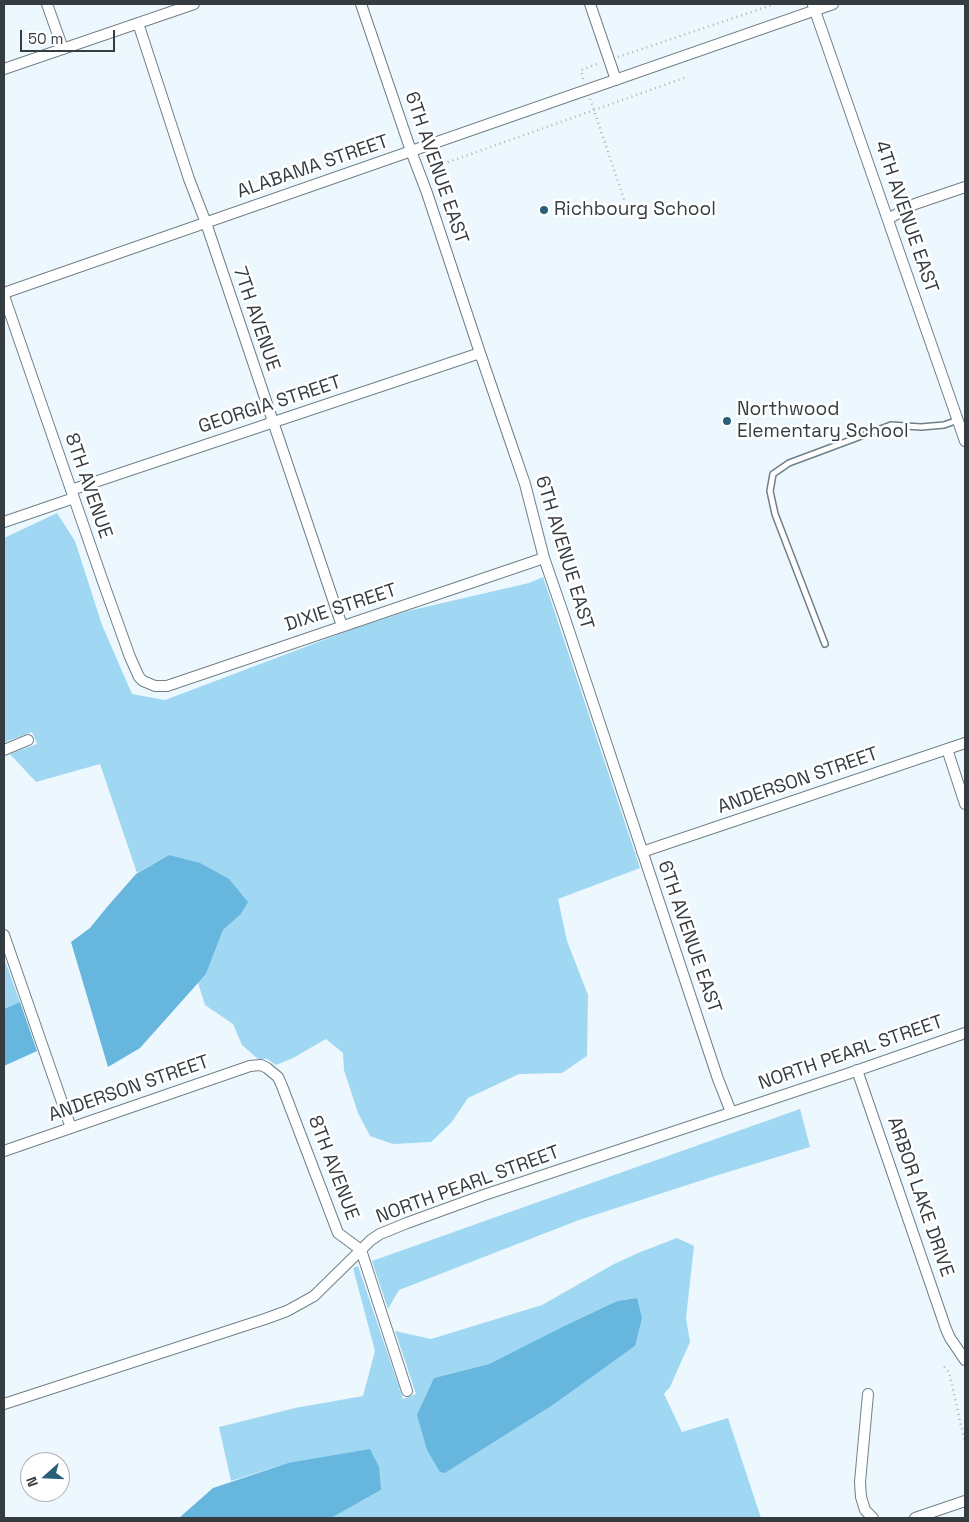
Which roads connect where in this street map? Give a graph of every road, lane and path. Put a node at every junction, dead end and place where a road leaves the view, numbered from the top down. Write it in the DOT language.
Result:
graph roads {
  1 [pos="47,4"];
  2 [pos="194,4"];
  3 [pos="361,4"];
  4 [pos="590,4"];
  5 [pos="833,4"];
  6 [pos="814,7"];
  7 [pos="138,23"];
  8 [pos="63,49"];
  9 [pos="4,69"];
  10 [pos="684,78"];
  11 [pos="616,80"];
  12 [pos="411,151"];
  13 [pos="419,172"];
  14 [pos="965,187"];
  15 [pos="888,219"];
  16 [pos="206,223"];
  17 [pos="4,294"];
  18 [pos="480,354"];
  19 [pos="962,419"];
  20 [pos="272,422"];
  21 [pos="965,441"];
  22 [pos="72,494"];
  23 [pos="4,522"];
  24 [pos="544,558"];
  25 [pos="342,626"];
  26 [pos="825,644"];
  27 [pos="148,683"];
  28 [pos="28,740"];
  29 [pos="965,743"];
  30 [pos="947,749"];
  31 [pos="4,750"];
  32 [pos="965,804"];
  33 [pos="642,852"];
  34 [pos="4,935"];
  35 [pos="965,1033"];
  36 [pos="267,1068"];
  37 [pos="857,1070"];
  38 [pos="731,1112"];
  39 [pos="71,1128"];
  40 [pos="4,1152"];
  41 [pos="361,1250"];
  42 [pos="965,1360"];
  43 [pos="944,1367"];
  44 [pos="407,1391"];
  45 [pos="868,1394"];
  46 [pos="4,1404"];
  47 [pos="964,1433"];
  48 [pos="965,1443"];
  49 [pos="965,1501"];
  50 [pos="873,1518"];
  51 [pos="915,1518"];
  1 -- 8 [label="street"];
  2 -- 7 [label="street"];
  3 -- 12 [label="street, 6TH AVENUE EAST"];
  4 -- 11 [label="street"];
  5 -- 6 [label="street, ALABAMA STREET"];
  6 -- 11 [label="street, ALABAMA STREET"];
  6 -- 15 [label="street, 4TH AVENUE EAST"];
  7 -- 8 [label="street"];
  7 -- 16 [label="street, 7TH AVENUE"];
  8 -- 9 [label="street"];
  10 -- 13 [label="path"];
  11 -- 12 [label="street, ALABAMA STREET"];
  12 -- 13 [label="street, 6TH AVENUE EAST"];
  12 -- 16 [label="street, ALABAMA STREET"];
  13 -- 18 [label="street, 6TH AVENUE EAST"];
  14 -- 15 [label="street"];
  15 -- 19 [label="street, 4TH AVENUE EAST"];
  16 -- 17 [label="street, ALABAMA STREET"];
  16 -- 20 [label="street, 7TH AVENUE"];
  17 -- 22 [label="street, 8TH AVENUE"];
  18 -- 20 [label="street, GEORGIA STREET"];
  18 -- 24 [label="street, 6TH AVENUE EAST"];
  19 -- 21 [label="street, 4TH AVENUE EAST"];
  19 -- 26 [label="lane"];
  20 -- 22 [label="street, GEORGIA STREET"];
  20 -- 25 [label="street, 7TH AVENUE"];
  22 -- 23 [label="street, GEORGIA STREET"];
  22 -- 27 [label="street, 8TH AVENUE"];
  24 -- 25 [label="street, DIXIE STREET"];
  24 -- 33 [label="street, 6TH AVENUE EAST"];
  25 -- 27 [label="street, DIXIE STREET"];
  28 -- 31 [label="street"];
  29 -- 30 [label="street, ANDERSON STREET"];
  30 -- 32 [label="street"];
  30 -- 33 [label="street, ANDERSON STREET"];
  33 -- 38 [label="street, 6TH AVENUE EAST"];
  34 -- 39 [label="street"];
  35 -- 37 [label="street, NORTH PEARL STREET"];
  36 -- 39 [label="street, ANDERSON STREET"];
  36 -- 41 [label="street, 8TH AVENUE"];
  37 -- 38 [label="street, NORTH PEARL STREET"];
  37 -- 42 [label="street, ARBOR LAKE DRIVE"];
  38 -- 41 [label="street, NORTH PEARL STREET"];
  39 -- 40 [label="street, ANDERSON STREET"];
  41 -- 44 [label="street"];
  41 -- 46 [label="street, NORTH PEARL STREET"];
  43 -- 47 [label="path"];
  45 -- 50 [label="street"];
  47 -- 48 [label="path"];
  49 -- 51 [label="street"];
}
